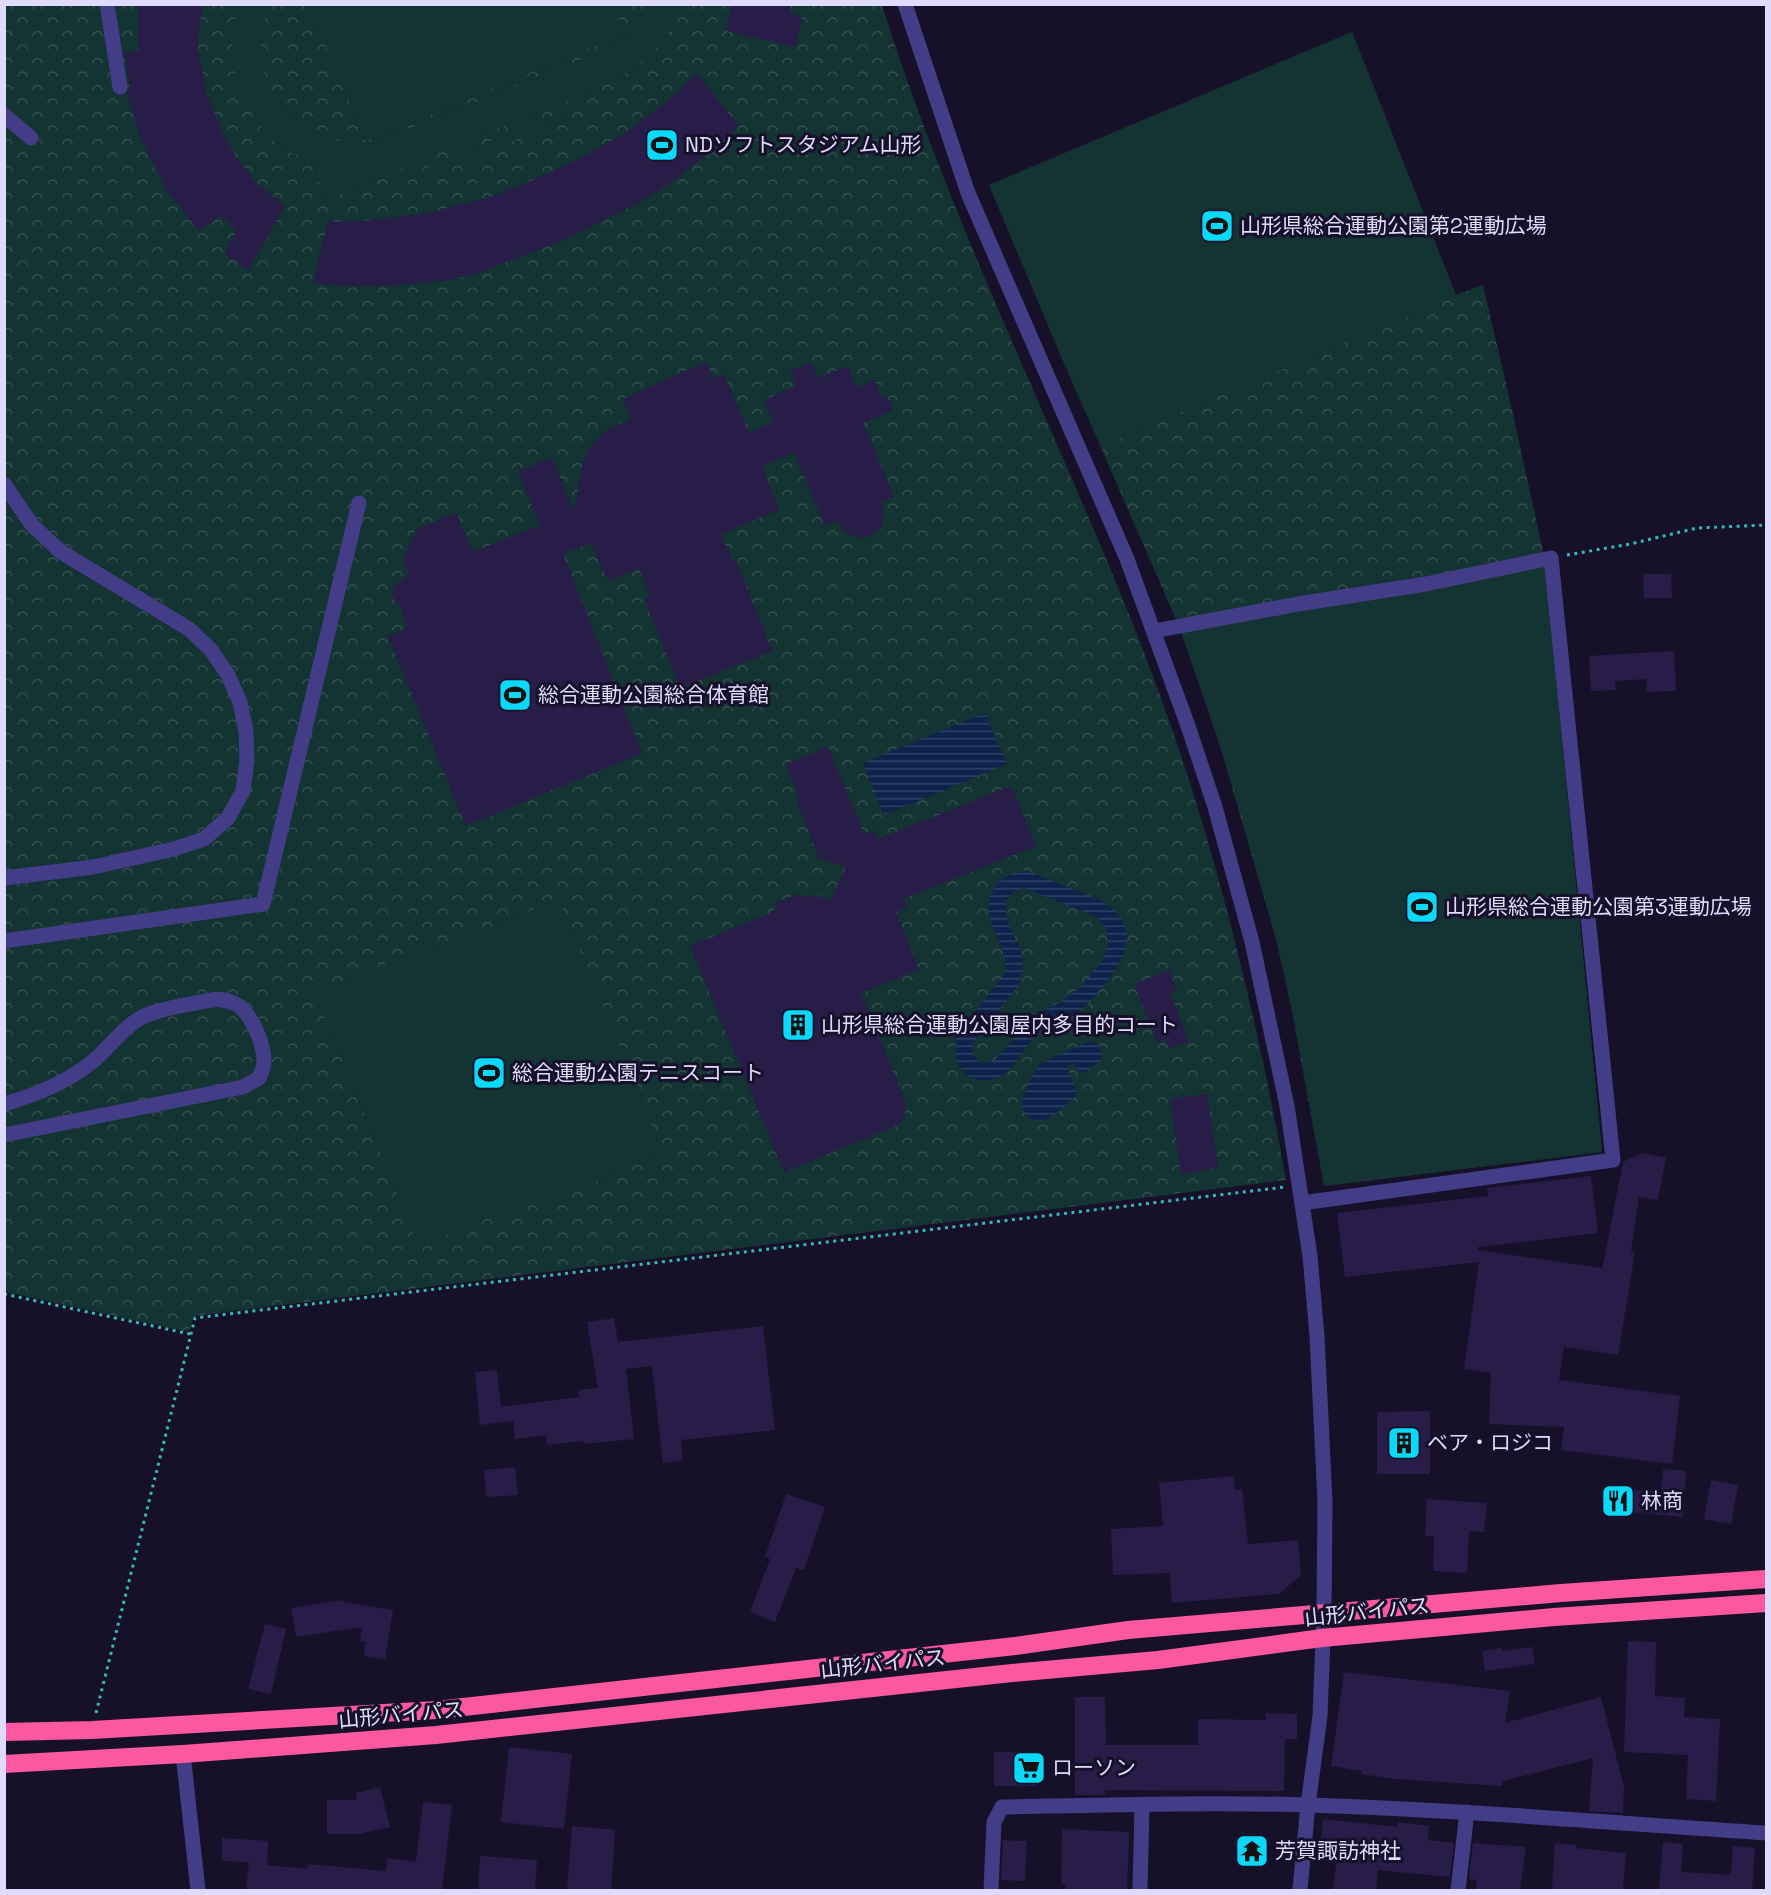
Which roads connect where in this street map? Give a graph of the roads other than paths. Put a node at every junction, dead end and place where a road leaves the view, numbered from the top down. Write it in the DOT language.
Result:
graph roads {
  1 [pos="904,4"];
  2 [pos="108,7"];
  3 [pos="120,87"];
  4 [pos="4,115"];
  5 [pos="32,138"];
  6 [pos="4,484"];
  7 [pos="359,503"];
  8 [pos="1154,631"];
  9 [pos="4,878"];
  10 [pos="4,941"];
  11 [pos="4,1104"];
  12 [pos="4,1135"];
  13 [pos="1302,1203"];
  14 [pos="1767,1579"];
  15 [pos="1767,1603"];
  16 [pos="1324,1614"];
  17 [pos="1322,1638"];
  18 [pos="4,1732"];
  19 [pos="183,1754"];
  20 [pos="4,1764"];
  21 [pos="1142,1804"];
  22 [pos="1308,1805"];
  23 [pos="1467,1812"];
  24 [pos="1767,1833"];
  25 [pos="198,1890"];
  26 [pos="991,1890"];
  27 [pos="1140,1890"];
  28 [pos="1300,1890"];
  29 [pos="1458,1890"];
  1 -- 8 [label="street"];
  2 -- 3 [label="street"];
  4 -- 5 [label="street"];
  6 -- 9 [label="street"];
  7 -- 10 [label="street"];
  8 -- 13 [label="street"];
  8 -- 13 [label="street"];
  11 -- 12 [label="street"];
  13 -- 16 [label="street"];
  14 -- 16 [label="highway, 山形バイパス"];
  15 -- 17 [label="highway, 山形バイパス"];
  16 -- 17 [label="street"];
  16 -- 18 [label="highway, 山形バイパス"];
  17 -- 19 [label="highway, 山形バイパス"];
  17 -- 22 [label="street"];
  19 -- 20 [label="highway, 山形バイパス"];
  19 -- 25 [label="street"];
  21 -- 22 [label="street"];
  21 -- 26 [label="street"];
  21 -- 27 [label="street"];
  22 -- 23 [label="street"];
  22 -- 28 [label="street"];
  23 -- 24 [label="street"];
  23 -- 29 [label="street"];
}
